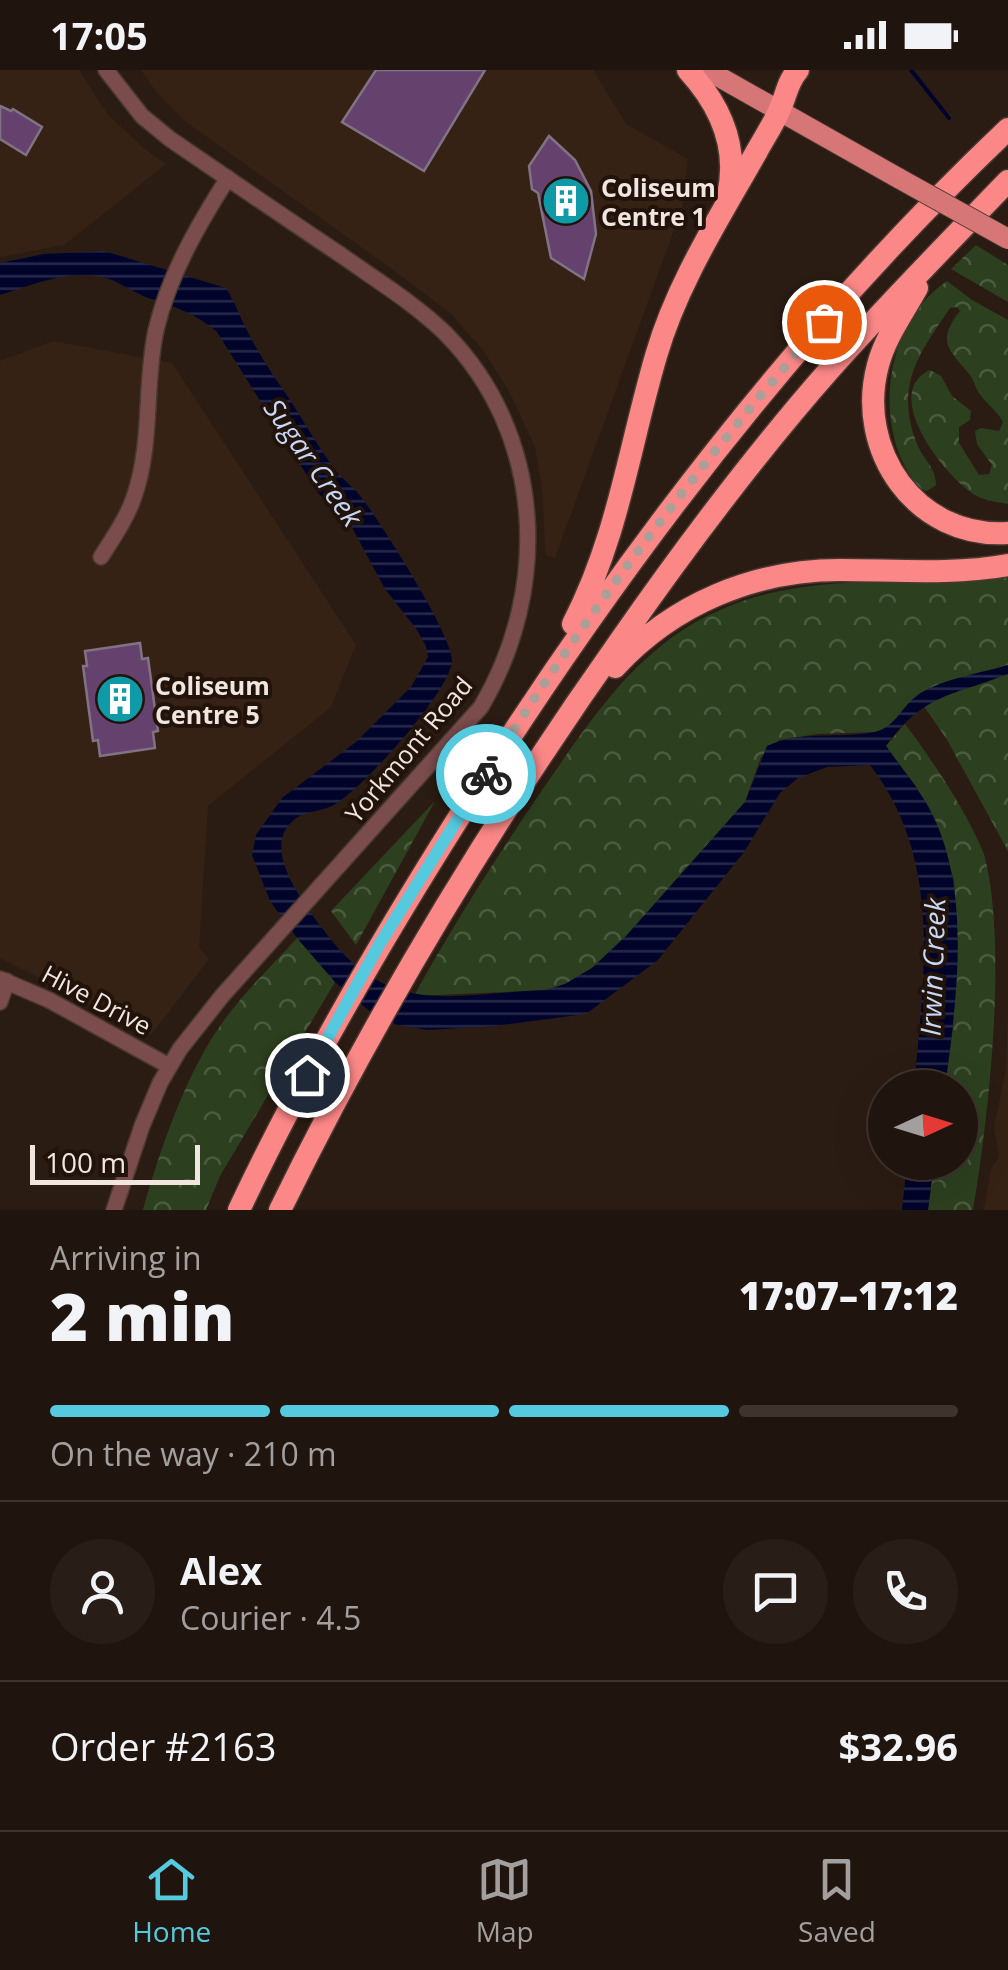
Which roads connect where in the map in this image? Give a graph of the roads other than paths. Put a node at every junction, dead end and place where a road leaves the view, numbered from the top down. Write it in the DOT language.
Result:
graph roads {
  1 [pos="688,70"];
  2 [pos="707,70"];
  3 [pos="798,70"];
  4 [pos="108,71"];
  5 [pos="780,110"];
  6 [pos="1008,129"];
  7 [pos="228,178"];
  8 [pos="1008,181"];
  9 [pos="725,208"];
  10 [pos="1008,239"];
  11 [pos="932,260"];
  12 [pos="1008,533"];
  13 [pos="101,557"];
  14 [pos="1008,566"];
  15 [pos="523,715"];
  16 [pos="552,736"];
  17 [pos="3,980"];
  18 [pos="0,1002"];
  19 [pos="169,1066"];
  20 [pos="114,1210"];
  21 [pos="239,1210"];
  22 [pos="280,1210"];
  1 -- 9 [label="highway"];
  2 -- 5 [label="main road"];
  3 -- 5 [label="highway"];
  4 -- 7 [label="street, Yorkmont Road"];
  5 -- 9 [label="highway"];
  5 -- 10 [label="main road, bridge"];
  6 -- 15 [label="highway"];
  7 -- 13 [label="street"];
  7 -- 19 [label="street, Yorkmont Road"];
  8 -- 11 [label="highway"];
  9 -- 15 [label="highway"];
  11 -- 12 [label="highway"];
  11 -- 16 [label="highway"];
  14 -- 16 [label="highway"];
  15 -- 21 [label="highway"];
  16 -- 22 [label="highway"];
  17 -- 18 [label="street"];
  17 -- 19 [label="street, Hive Drive"];
  19 -- 20 [label="street, Yorkmont Road"];
}
